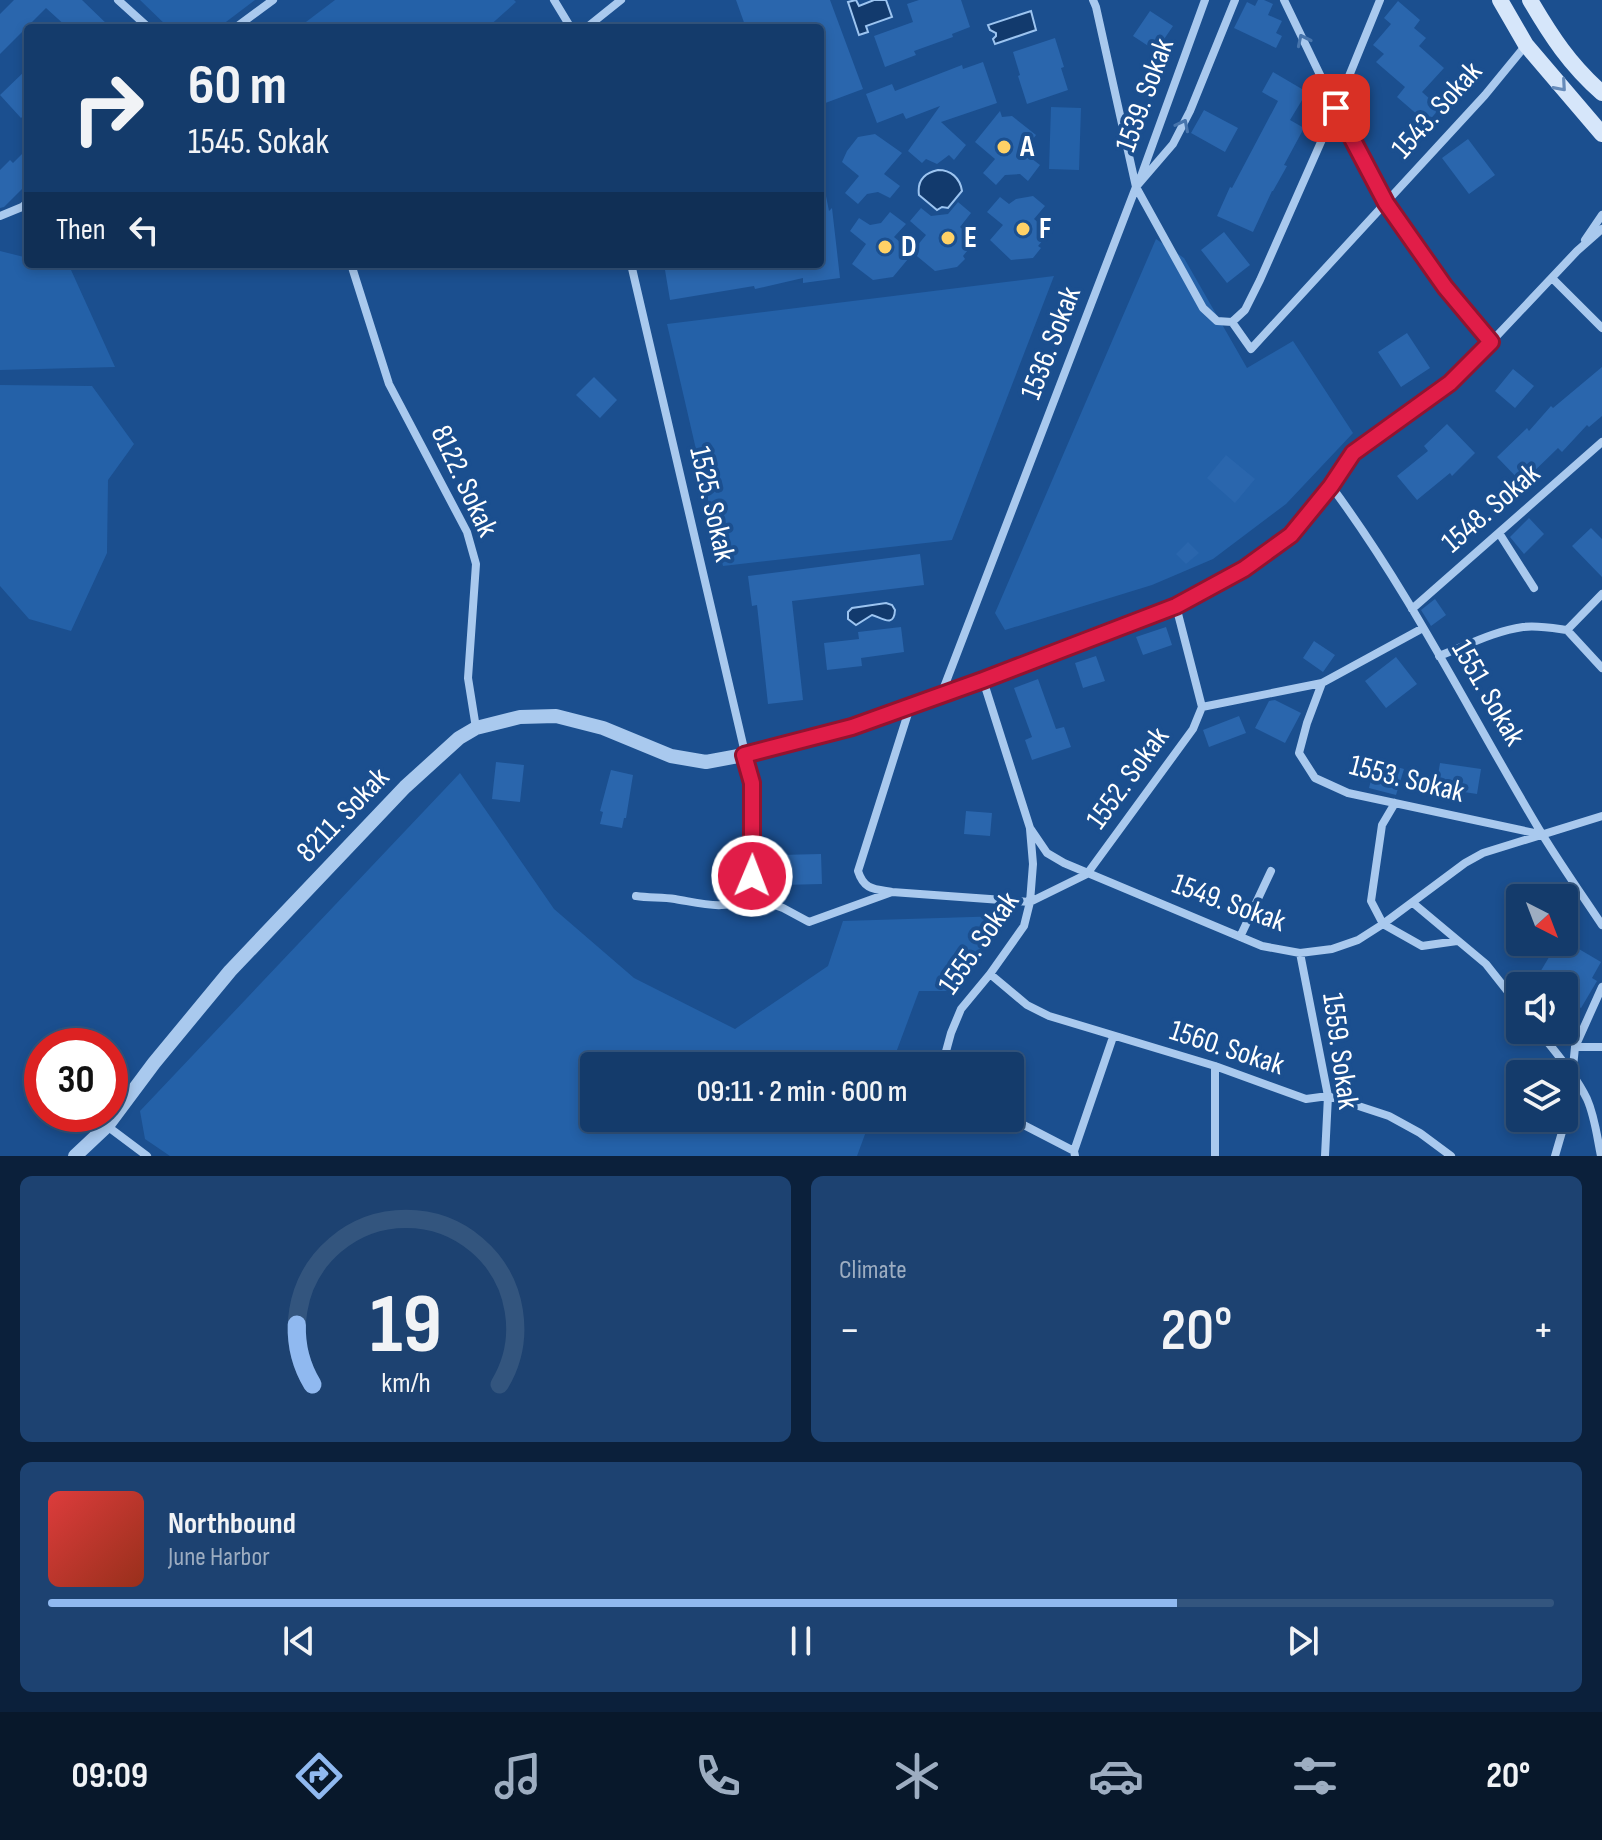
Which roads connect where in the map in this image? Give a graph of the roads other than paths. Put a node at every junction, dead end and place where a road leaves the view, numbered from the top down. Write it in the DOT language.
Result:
graph roads {
  1 [pos="118,0"];
  2 [pos="273,0"];
  3 [pos="554,0"];
  4 [pos="621,0"];
  5 [pos="1093,0"];
  6 [pos="1205,0"];
  7 [pos="1235,0"];
  8 [pos="1284,0"];
  9 [pos="1380,0"];
  10 [pos="1500,0"];
  11 [pos="1530,0"];
  12 [pos="145,24"];
  13 [pos="240,24"];
  14 [pos="569,24"];
  15 [pos="591,24"];
  16 [pos="1526,45"];
  17 [pos="1601,91"];
  18 [pos="1336,108"];
  19 [pos="1602,134"];
  20 [pos="1136,187"];
  21 [pos="1386,203"];
  22 [pos="24,205"];
  23 [pos="1602,215"];
  24 [pos="1,216"];
  25 [pos="1602,229"];
  26 [pos="1577,251"];
  27 [pos="352,268"];
  28 [pos="632,268"];
  29 [pos="1552,278"];
  30 [pos="1232,322"];
  31 [pos="1602,328"];
  32 [pos="1491,342"];
  33 [pos="1602,442"];
  34 [pos="1331,486"];
  35 [pos="1499,533"];
  36 [pos="1534,588"];
  37 [pos="1602,594"];
  38 [pos="1176,606"];
  39 [pos="1412,609"];
  40 [pos="1423,628"];
  41 [pos="1567,630"];
  42 [pos="1439,656"];
  43 [pos="1602,668"];
  44 [pos="983,680"];
  45 [pos="1322,683"];
  46 [pos="941,695"];
  47 [pos="910,707"];
  48 [pos="1202,707"];
  49 [pos="476,728"];
  50 [pos="744,755"];
  51 [pos="1395,803"];
  52 [pos="1602,816"];
  53 [pos="1030,828"];
  54 [pos="1543,835"];
  55 [pos="1271,871"];
  56 [pos="1087,874"];
  57 [pos="892,892"];
  58 [pos="636,896"];
  59 [pos="752,897"];
  60 [pos="1030,902"];
  61 [pos="1413,903"];
  62 [pos="1383,924"];
  63 [pos="1602,925"];
  64 [pos="1240,937"];
  65 [pos="1457,941"];
  66 [pos="1300,953"];
  67 [pos="990,974"];
  68 [pos="1602,987"];
  69 [pos="1506,989"];
  70 [pos="1113,1037"];
  71 [pos="1549,1044"];
  72 [pos="1575,1047"];
  73 [pos="1602,1047"];
  74 [pos="946,1052"];
  75 [pos="1561,1060"];
  76 [pos="1574,1060"];
  77 [pos="1215,1066"];
  78 [pos="1578,1085"];
  79 [pos="1328,1096"];
  80 [pos="128,1098"];
  81 [pos="1024,1126"];
  82 [pos="101,1132"];
  83 [pos="115,1132"];
  84 [pos="1562,1132"];
  85 [pos="1074,1154"];
  86 [pos="75,1156"];
  87 [pos="147,1156"];
  88 [pos="1215,1156"];
  89 [pos="1325,1156"];
  90 [pos="1451,1156"];
  91 [pos="1555,1156"];
  92 [pos="1601,1156"];
  1 -- 12 [label="street"];
  2 -- 13 [label="street"];
  3 -- 14 [label="street"];
  4 -- 15 [label="street"];
  5 -- 20 [label="street"];
  6 -- 20 [label="street, 1539. Sokak"];
  20 -- 7 [label="street, 1539. Sokak, one-way"];
  18 -- 8 [label="street, one-way"];
  9 -- 18 [label="street"];
  10 -- 16 [label="main road"];
  11 -- 17 [label="main road"];
  16 -- 19 [label="main road, one-way"];
  16 -- 21 [label="street, 1543. Sokak"];
  18 -- 21 [label="street"];
  18 -- 30 [label="street"];
  20 -- 30 [label="street"];
  20 -- 46 [label="street, 1536. Sokak"];
  21 -- 30 [label="street, 1543. Sokak"];
  21 -- 32 [label="street"];
  22 -- 24 [label="street"];
  23 -- 26 [label="street"];
  25 -- 26 [label="street"];
  26 -- 29 [label="street"];
  27 -- 49 [label="street, 8122. Sokak"];
  28 -- 50 [label="street, 1525. Sokak"];
  29 -- 31 [label="street"];
  29 -- 32 [label="street"];
  32 -- 34 [label="street"];
  33 -- 35 [label="street, 1548. Sokak"];
  34 -- 38 [label="street"];
  34 -- 39 [label="street, 1551. Sokak"];
  35 -- 36 [label="street"];
  35 -- 39 [label="street, 1548. Sokak"];
  37 -- 41 [label="street"];
  38 -- 44 [label="street"];
  38 -- 48 [label="street, 1552. Sokak"];
  39 -- 40 [label="street, 1551. Sokak"];
  40 -- 42 [label="street, 1551. Sokak"];
  40 -- 45 [label="street, 1552. Sokak"];
  41 -- 42 [label="street"];
  41 -- 43 [label="street"];
  42 -- 54 [label="street, 1551. Sokak"];
  44 -- 46 [label="street"];
  44 -- 53 [label="street, 1549. Sokak"];
  45 -- 48 [label="street, 1552. Sokak"];
  45 -- 51 [label="street, 1553. Sokak"];
  46 -- 47 [label="street"];
  47 -- 50 [label="street"];
  47 -- 57 [label="street"];
  48 -- 56 [label="street, 1552. Sokak"];
  49 -- 50 [label="street, 8211. Sokak"];
  49 -- 80 [label="street, 8211. Sokak"];
  50 -- 59 [label="street, 1525. Sokak"];
  51 -- 54 [label="street, 1553. Sokak"];
  51 -- 62 [label="street"];
  52 -- 54 [label="street, 1549. Sokak"];
  53 -- 56 [label="street, 1549. Sokak"];
  53 -- 60 [label="street"];
  54 -- 61 [label="street, 1549. Sokak"];
  54 -- 63 [label="street, 1551. Sokak"];
  55 -- 64 [label="street"];
  56 -- 60 [label="street, 1555. Sokak"];
  56 -- 64 [label="street, 1549. Sokak"];
  57 -- 59 [label="street"];
  57 -- 60 [label="street"];
  58 -- 59 [label="street"];
  60 -- 67 [label="street, 1555. Sokak"];
  61 -- 62 [label="street, 1549. Sokak"];
  61 -- 65 [label="street"];
  62 -- 65 [label="street"];
  62 -- 66 [label="street, 1549. Sokak"];
  64 -- 66 [label="street, 1549. Sokak"];
  65 -- 69 [label="street"];
  66 -- 79 [label="street, 1559. Sokak"];
  67 -- 70 [label="street, 1560. Sokak"];
  67 -- 74 [label="street, 1555. Sokak"];
  68 -- 72 [label="street"];
  70 -- 77 [label="street, 1560. Sokak"];
  70 -- 85 [label="street"];
  71 -- 75 [label="street"];
  72 -- 73 [label="street"];
  72 -- 76 [label="street"];
  77 -- 79 [label="street, 1560. Sokak"];
  77 -- 88 [label="street"];
  78 -- 92 [label="street"];
  79 -- 89 [label="street, 1559. Sokak"];
  79 -- 90 [label="street, 1560. Sokak"];
  81 -- 85 [label="street"];
  82 -- 86 [label="street, 8211. Sokak"];
  83 -- 87 [label="street"];
  84 -- 91 [label="street"];
}
